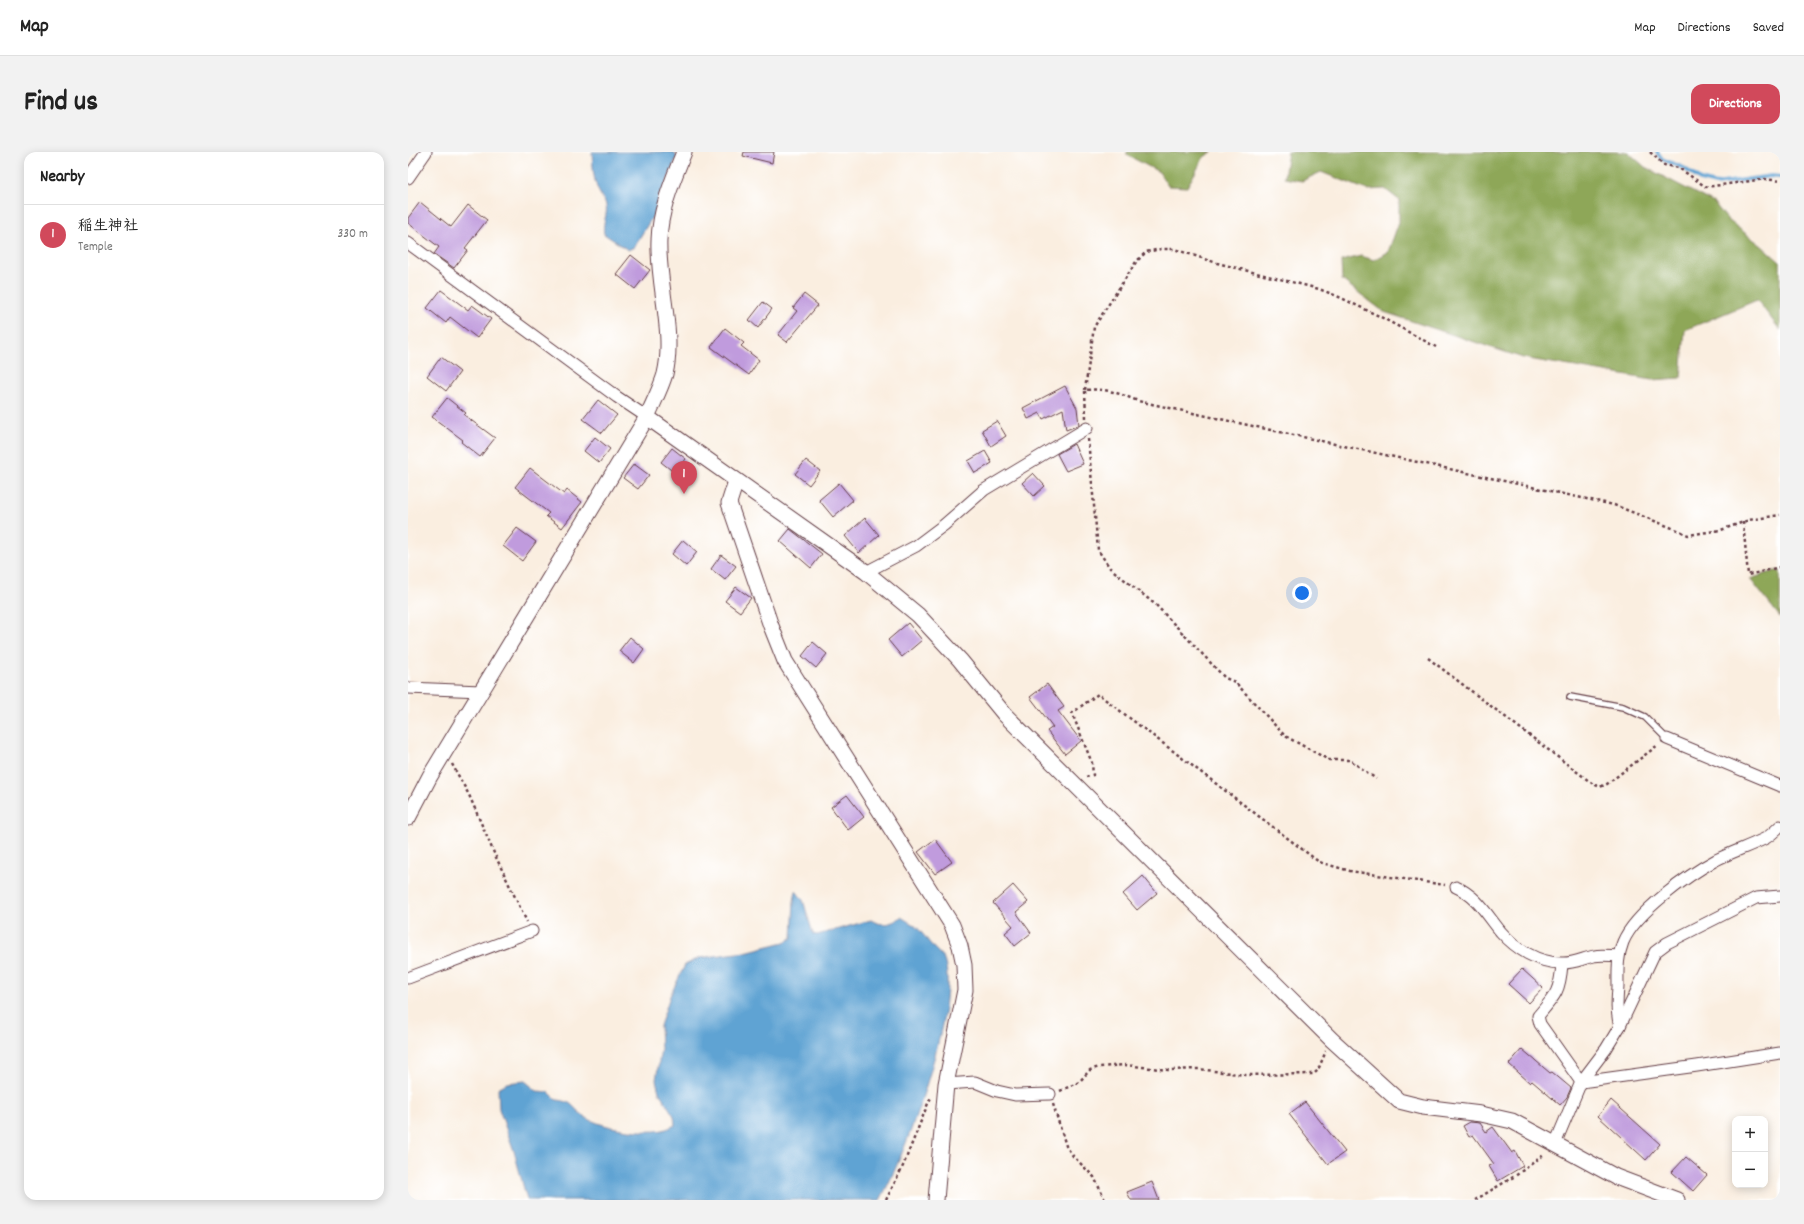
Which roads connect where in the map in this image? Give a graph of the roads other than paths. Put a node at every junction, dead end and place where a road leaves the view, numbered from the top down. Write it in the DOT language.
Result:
graph roads {
  1 [pos="426,152"];
  2 [pos="684,152"];
  3 [pos="408,178"];
  4 [pos="408,243"];
  5 [pos="647,416"];
  6 [pos="1087,428"];
  7 [pos="736,481"];
  8 [pos="866,572"];
  9 [pos="408,688"];
  10 [pos="481,691"];
  11 [pos="1570,697"];
  12 [pos="1667,739"];
  13 [pos="1780,786"];
  14 [pos="408,818"];
  15 [pos="1780,826"];
  16 [pos="1456,887"];
  17 [pos="1780,896"];
  18 [pos="532,931"];
  19 [pos="1618,956"];
  20 [pos="1562,964"];
  21 [pos="408,978"];
  22 [pos="1620,1026"];
  23 [pos="1780,1053"];
  24 [pos="1581,1082"];
  25 [pos="946,1084"];
  26 [pos="1050,1094"];
  27 [pos="1555,1144"];
  28 [pos="936,1200"];
  29 [pos="1677,1200"];
  1 -- 3 [label="street"];
  2 -- 5 [label="street"];
  4 -- 5 [label="street"];
  5 -- 7 [label="street"];
  5 -- 10 [label="street"];
  6 -- 8 [label="street"];
  7 -- 8 [label="street"];
  7 -- 25 [label="street"];
  8 -- 27 [label="street"];
  9 -- 10 [label="street"];
  10 -- 14 [label="street"];
  11 -- 12 [label="lane"];
  12 -- 13 [label="street"];
  15 -- 19 [label="street"];
  16 -- 20 [label="street"];
  17 -- 22 [label="street"];
  18 -- 21 [label="street"];
  19 -- 20 [label="street"];
  19 -- 22 [label="street"];
  20 -- 24 [label="street"];
  22 -- 24 [label="street"];
  23 -- 24 [label="street"];
  24 -- 27 [label="street"];
  25 -- 26 [label="street"];
  25 -- 28 [label="street"];
  27 -- 29 [label="street"];
}
